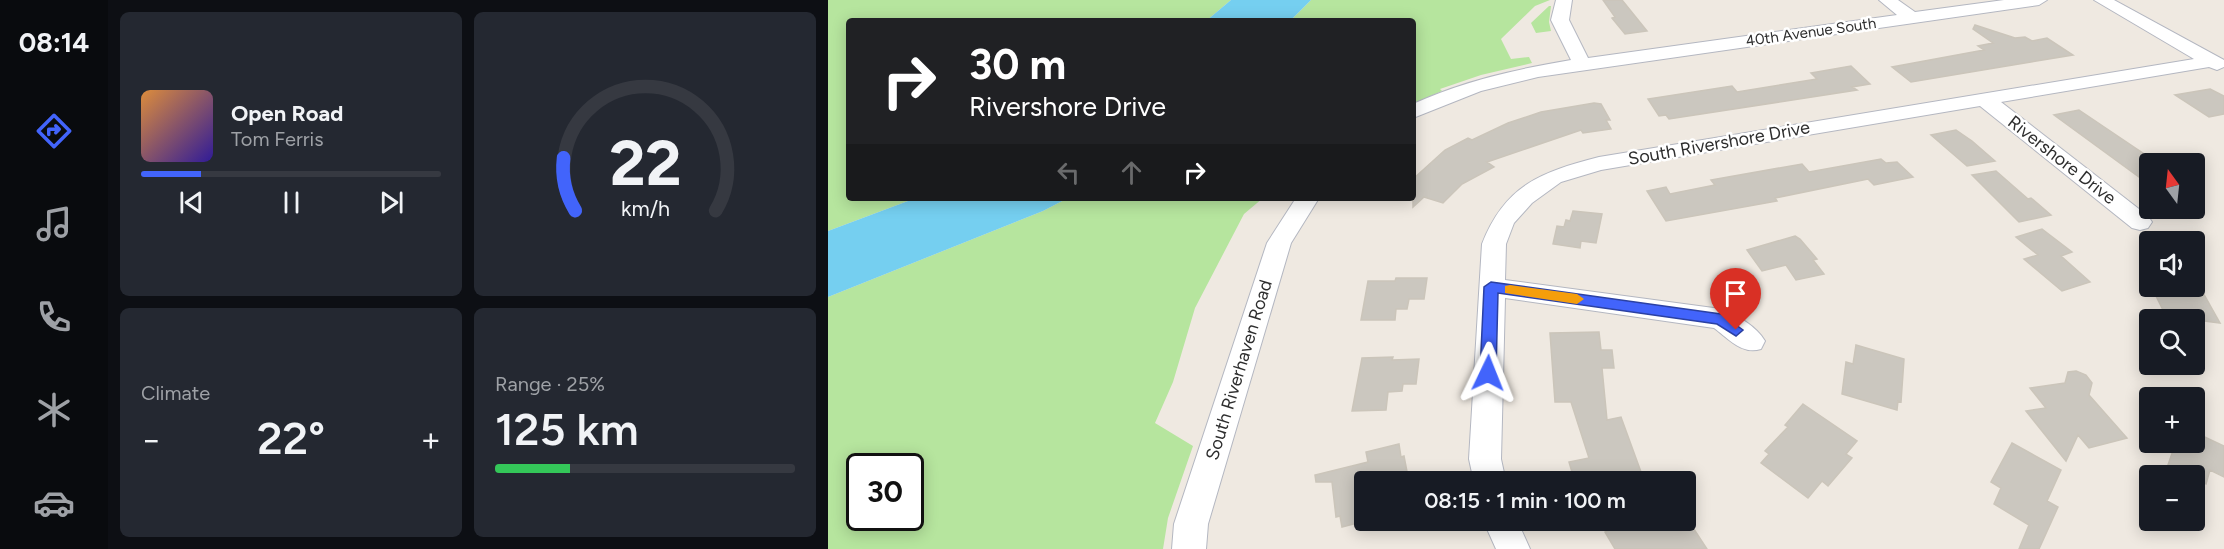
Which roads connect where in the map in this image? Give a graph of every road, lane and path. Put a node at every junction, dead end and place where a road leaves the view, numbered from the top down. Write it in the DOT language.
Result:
graph roads {
  1 [pos="1564,0"];
  2 [pos="1887,0"];
  3 [pos="2039,0"];
  4 [pos="2102,0"];
  5 [pos="1912,18"];
  6 [pos="1582,64"];
  7 [pos="2218,64"];
  8 [pos="1984,99"];
  9 [pos="1416,110"];
  10 [pos="1306,201"];
  11 [pos="2140,222"];
  12 [pos="1491,287"];
  13 [pos="1750,341"];
  14 [pos="1488,471"];
  15 [pos="1505,531"];
  16 [pos="1189,549"];
  17 [pos="1513,549"];
  1 -- 6 [label="street"];
  2 -- 5 [label="street"];
  3 -- 5 [label="street, 40th Avenue South"];
  4 -- 7 [label="street"];
  5 -- 6 [label="street, 40th Avenue South"];
  6 -- 9 [label="street"];
  7 -- 8 [label="street, South Rivershore Drive"];
  8 -- 11 [label="street, Rivershore Drive"];
  8 -- 12 [label="street, South Rivershore Drive"];
  10 -- 16 [label="street, South Riverhaven Road"];
  12 -- 13 [label="street"];
  12 -- 14 [label="street, South Rivershore Drive"];
  15 -- 17 [label="street"];
}
